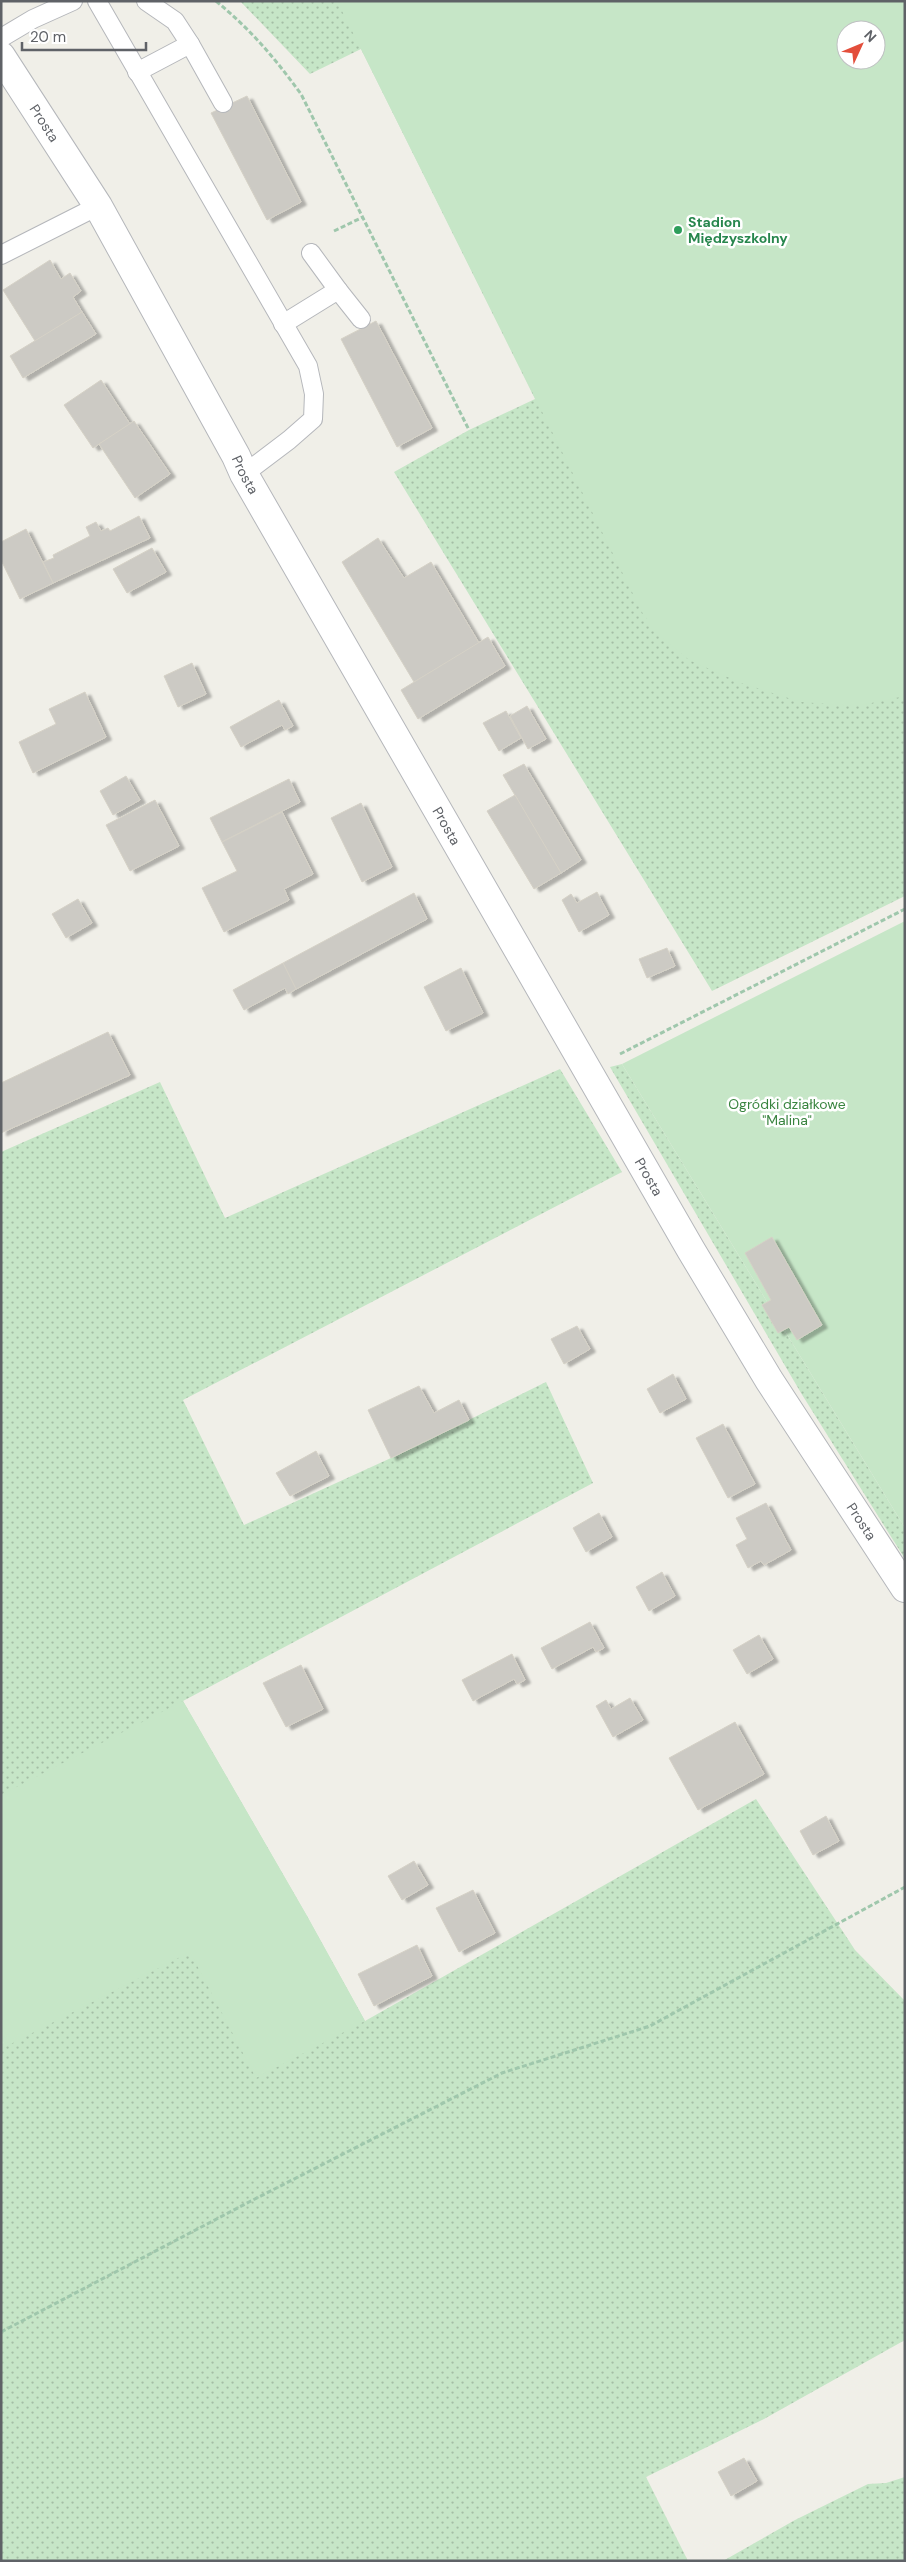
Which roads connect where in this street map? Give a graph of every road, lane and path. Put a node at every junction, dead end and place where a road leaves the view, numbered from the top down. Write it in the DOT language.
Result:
graph roads {
  1 [pos="73,1"];
  2 [pos="96,1"];
  3 [pos="146,1"];
  4 [pos="216,1"];
  5 [pos="1,38"];
  6 [pos="190,44"];
  7 [pos="1,56"];
  8 [pos="137,72"];
  9 [pos="223,103"];
  10 [pos="98,206"];
  11 [pos="363,217"];
  12 [pos="330,233"];
  13 [pos="311,253"];
  14 [pos="1,255"];
  15 [pos="338,290"];
  16 [pos="361,319"];
  17 [pos="283,324"];
  18 [pos="469,430"];
  19 [pos="244,474"];
  20 [pos="905,909"];
  21 [pos="586,1071"];
  22 [pos="905,1588"];
  23 [pos="905,1887"];
  24 [pos="1,2332"];
  1 -- 5 [label="lane"];
  2 -- 8 [label="lane"];
  3 -- 6 [label="lane"];
  4 -- 11 [label="path"];
  6 -- 8 [label="lane"];
  6 -- 9 [label="lane"];
  7 -- 10 [label="street, Prosta"];
  8 -- 17 [label="lane"];
  10 -- 14 [label="lane"];
  10 -- 19 [label="street, Prosta"];
  11 -- 12 [label="path"];
  11 -- 18 [label="path"];
  13 -- 15 [label="lane"];
  15 -- 16 [label="lane"];
  15 -- 17 [label="lane"];
  17 -- 19 [label="lane"];
  19 -- 21 [label="street, Prosta"];
  20 -- 21 [label="path"];
  21 -- 22 [label="street, Prosta"];
  23 -- 24 [label="path"];
}
